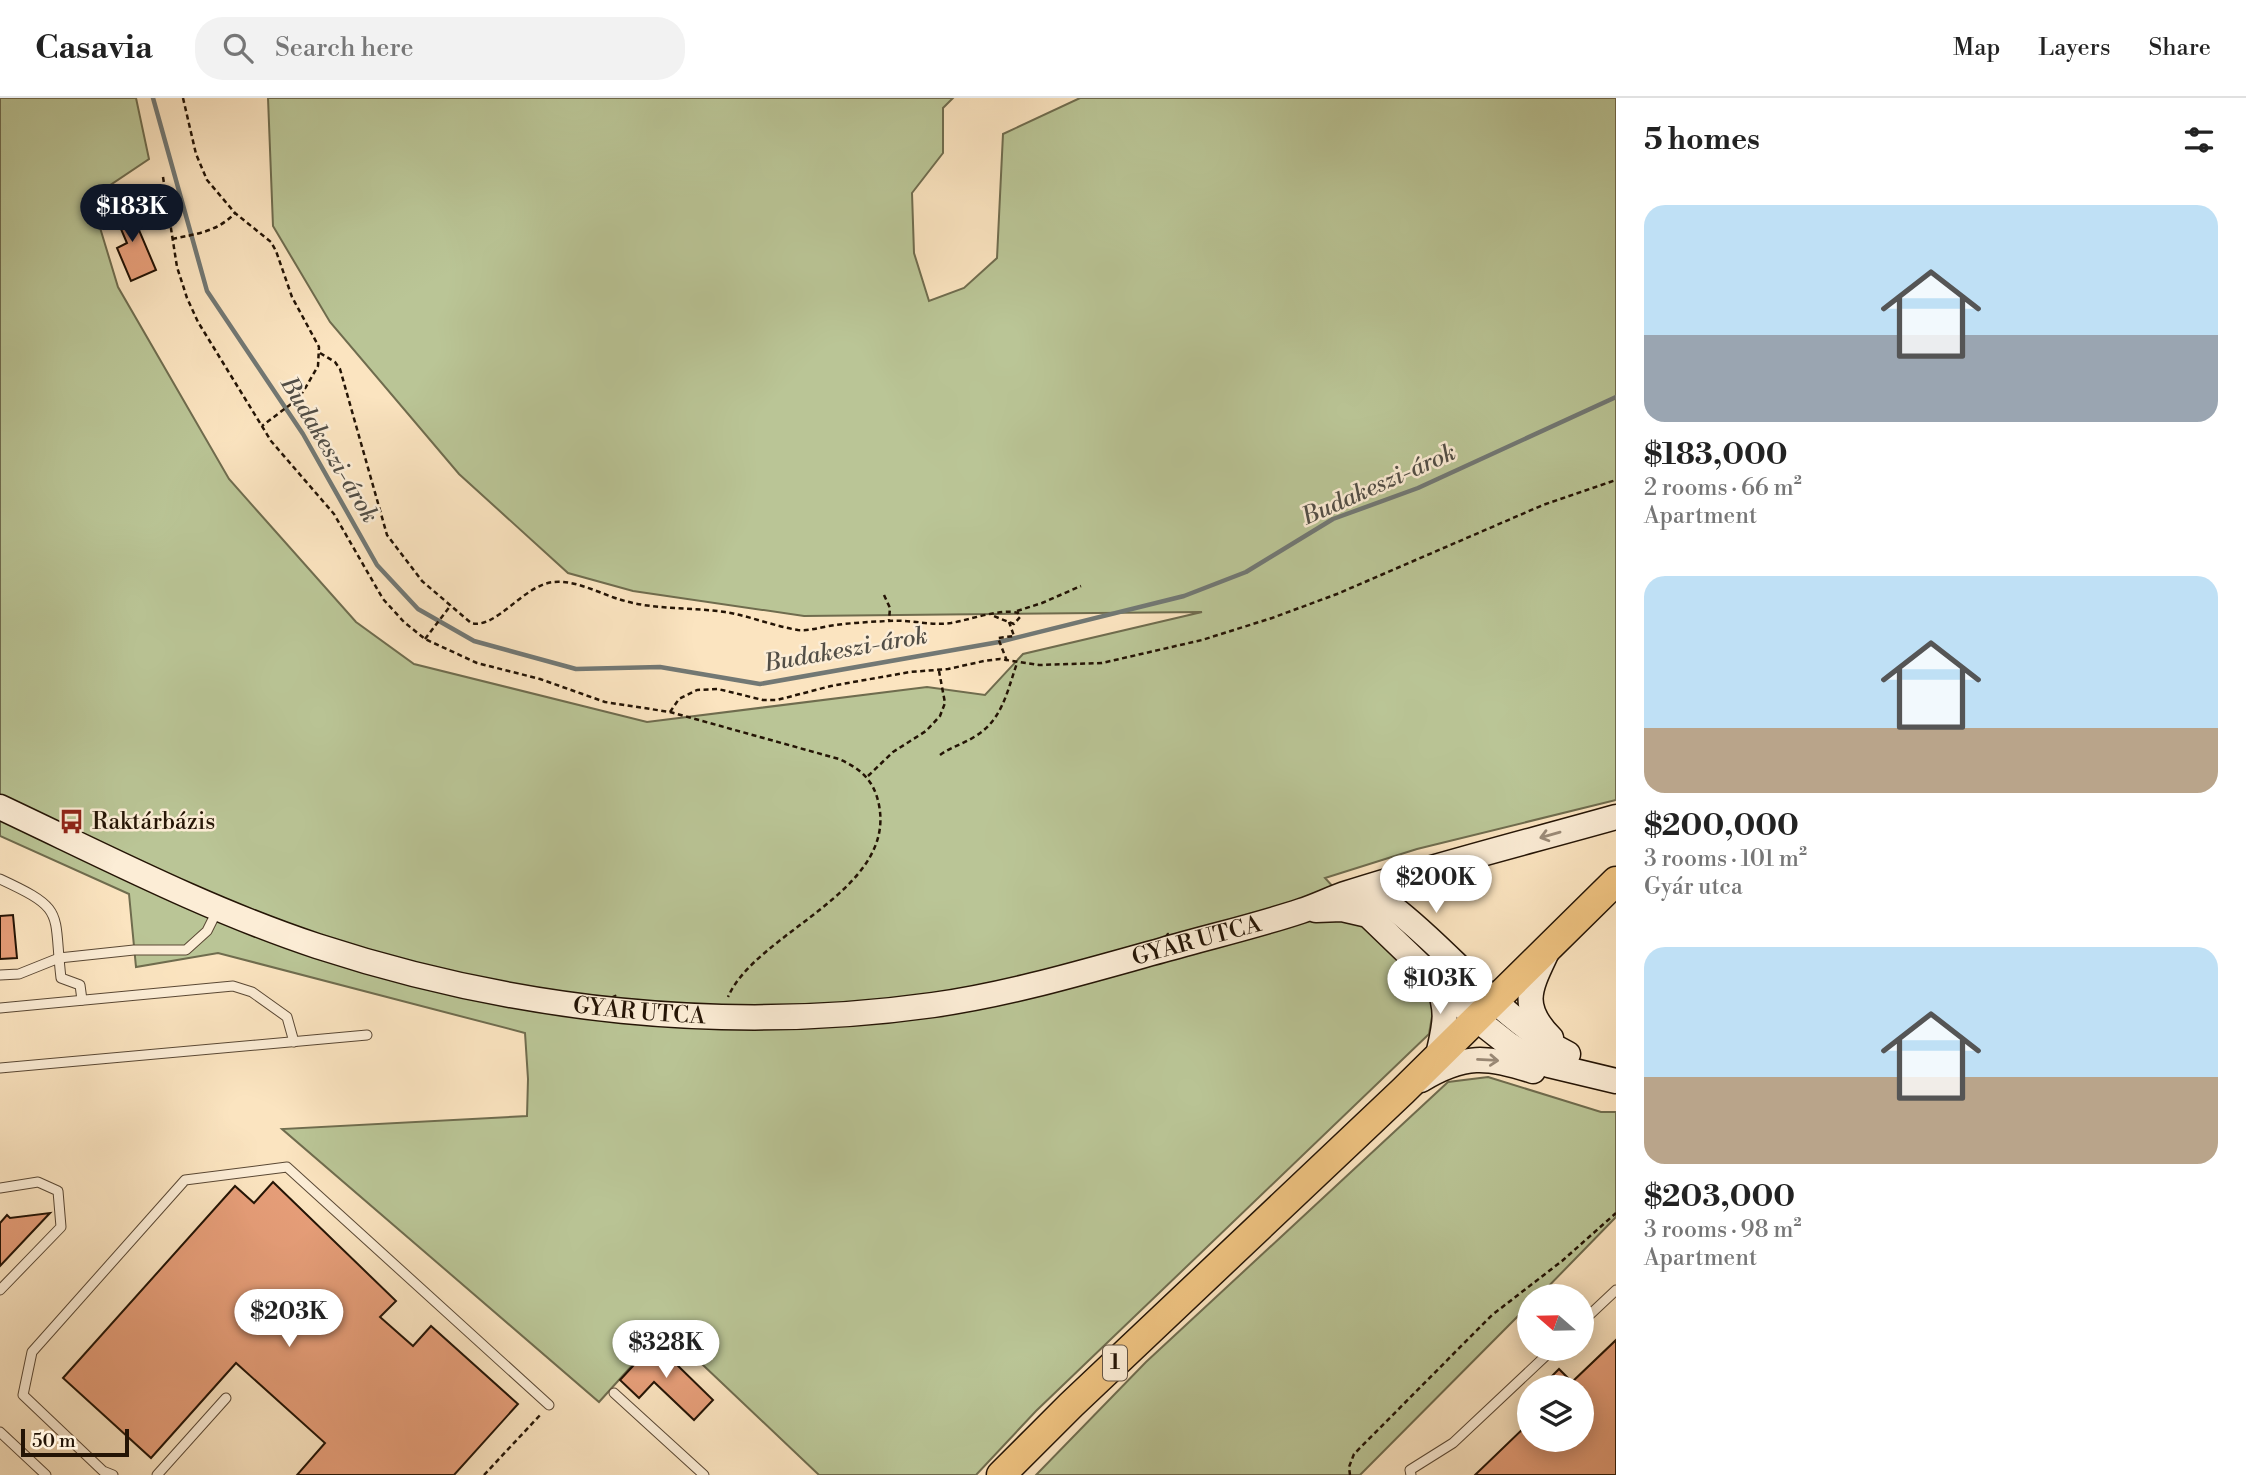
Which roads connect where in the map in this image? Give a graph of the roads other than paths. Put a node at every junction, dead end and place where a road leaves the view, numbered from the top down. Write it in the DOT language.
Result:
graph roads {
  1 [pos="0,807"];
  2 [pos="1616,817"];
  3 [pos="0,878"];
  4 [pos="1616,881"];
  5 [pos="1345,894"];
  6 [pos="218,908"];
  7 [pos="1301,911"];
  8 [pos="1549,949"];
  9 [pos="59,958"];
  10 [pos="0,975"];
  11 [pos="1437,981"];
  12 [pos="82,1000"];
  13 [pos="0,1008"];
  14 [pos="1485,1010"];
  15 [pos="367,1035"];
  16 [pos="294,1042"];
  17 [pos="1568,1054"];
  18 [pos="1438,1055"];
  19 [pos="0,1068"];
  20 [pos="1616,1081"];
  21 [pos="1403,1091"];
  22 [pos="0,1188"];
  23 [pos="0,1290"];
  24 [pos="1616,1290"];
  25 [pos="1594,1311"];
  26 [pos="1539,1362"];
  27 [pos="614,1393"];
  28 [pos="226,1398"];
  29 [pos="549,1405"];
  30 [pos="0,1432"];
  31 [pos="1409,1474"];
  32 [pos="46,1475"];
  33 [pos="113,1475"];
  34 [pos="157,1475"];
  35 [pos="704,1475"];
  36 [pos="1001,1475"];
  1 -- 6 [label="main road, GYÁR UTCA"];
  2 -- 5 [label="main road, GYÁR UTCA, one-way"];
  3 -- 9 [label="lane"];
  4 -- 8 [label="main road, 1"];
  5 -- 7 [label="main road, GYÁR UTCA"];
  5 -- 14 [label="main road"];
  6 -- 7 [label="main road, GYÁR UTCA"];
  6 -- 9 [label="lane"];
  7 -- 11 [label="main road, GYÁR UTCA"];
  8 -- 14 [label="main road, 1"];
  8 -- 17 [label="main road"];
  9 -- 10 [label="lane"];
  9 -- 12 [label="lane"];
  11 -- 14 [label="main road, GYÁR UTCA"];
  11 -- 18 [label="main road"];
  12 -- 13 [label="lane"];
  12 -- 16 [label="lane"];
  14 -- 17 [label="main road"];
  14 -- 18 [label="main road, 1"];
  14 -- 20 [label="main road"];
  15 -- 16 [label="lane"];
  16 -- 19 [label="lane"];
  17 -- 20 [label="main road"];
  18 -- 21 [label="main road, 1"];
  21 -- 20 [label="main road, one-way"];
  21 -- 36 [label="main road, 1"];
  22 -- 23 [label="lane"];
  24 -- 25 [label="lane"];
  26 -- 31 [label="lane"];
  27 -- 35 [label="lane"];
  28 -- 34 [label="lane"];
  29 -- 33 [label="lane"];
  30 -- 32 [label="lane"];
}
